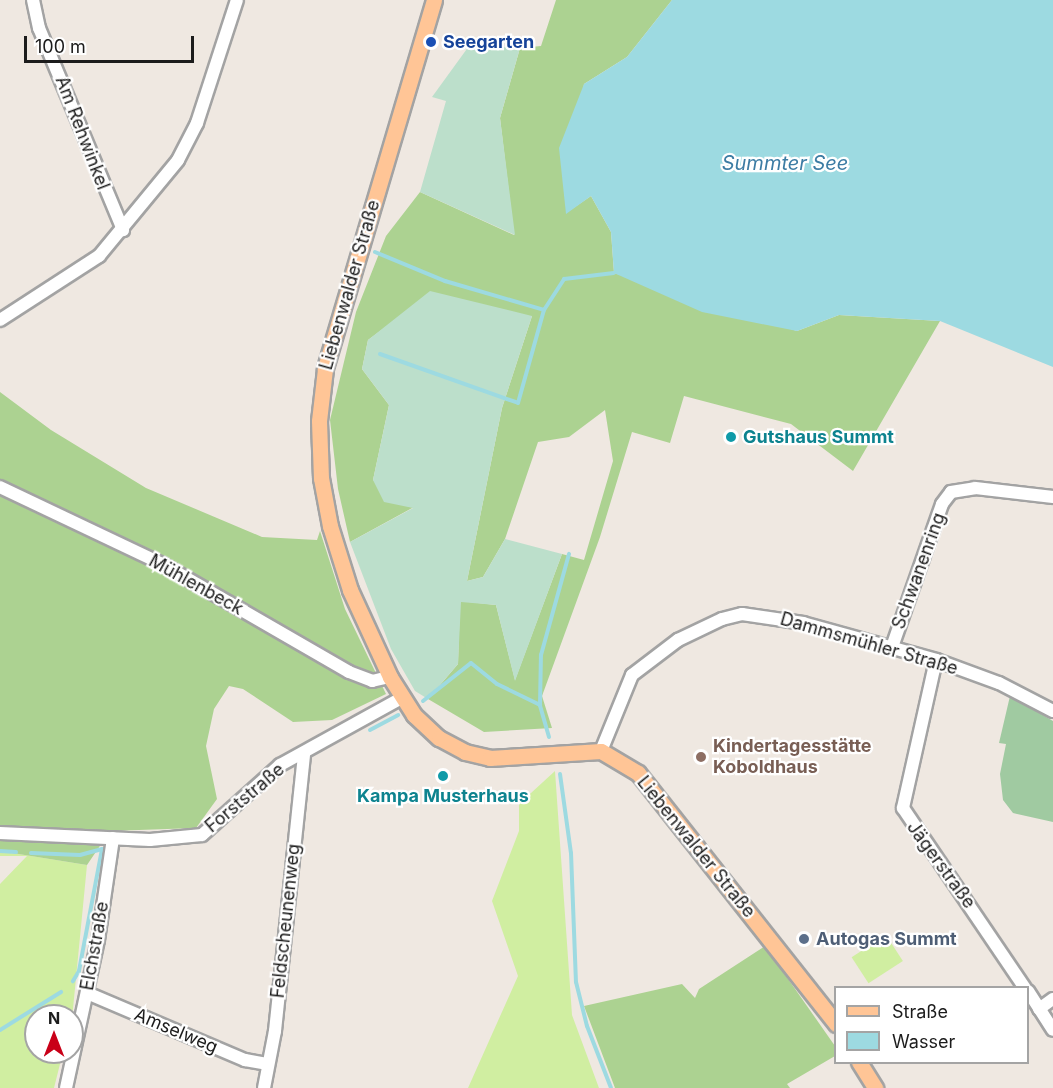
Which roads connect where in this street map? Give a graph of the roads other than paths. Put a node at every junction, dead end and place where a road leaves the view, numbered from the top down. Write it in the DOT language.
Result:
graph roads {
  1 [pos="33,0"];
  2 [pos="237,0"];
  3 [pos="434,0"];
  4 [pos="123,230"];
  5 [pos="0,320"];
  6 [pos="0,487"];
  7 [pos="1053,497"];
  8 [pos="892,647"];
  9 [pos="936,660"];
  10 [pos="390,677"];
  11 [pos="403,697"];
  12 [pos="1053,711"];
  13 [pos="601,751"];
  14 [pos="304,754"];
  15 [pos="0,833"];
  16 [pos="113,838"];
  17 [pos="1024,986"];
  18 [pos="87,993"];
  19 [pos="1029,993"];
  20 [pos="1053,999"];
  21 [pos="1040,1009"];
  22 [pos="834,1021"];
  23 [pos="1053,1030"];
  24 [pos="267,1064"];
  25 [pos="860,1064"];
  26 [pos="66,1088"];
  27 [pos="264,1088"];
  28 [pos="875,1088"];
  1 -- 4 [label="street, Am Rehwinkel"];
  2 -- 4 [label="street"];
  3 -- 10 [label="main road, Liebenwalder Straße"];
  4 -- 5 [label="street"];
  6 -- 10 [label="street, Mühlenbeck"];
  7 -- 8 [label="street, Schwanenring"];
  8 -- 9 [label="street, Dammsmühler Straße"];
  8 -- 13 [label="street, Dammsmühler Straße"];
  9 -- 12 [label="street, Dammsmühler Straße"];
  9 -- 17 [label="street, Jägerstraße"];
  10 -- 11 [label="main road, Liebenwalder Straße"];
  11 -- 13 [label="main road, Liebenwalder Straße"];
  11 -- 14 [label="street, Forststraße"];
  13 -- 22 [label="main road, Liebenwalder Straße"];
  14 -- 16 [label="street, Forststraße"];
  14 -- 24 [label="street, Feldscheunenweg"];
  15 -- 16 [label="street, Forststraße"];
  16 -- 18 [label="street, Elchstraße"];
  18 -- 24 [label="street, Amselweg"];
  18 -- 26 [label="street, Elchstraße"];
  19 -- 21 [label="street, Jägerstraße"];
  20 -- 21 [label="street"];
  21 -- 23 [label="street, Jägerstraße"];
  24 -- 27 [label="street, Feldscheunenweg"];
  25 -- 28 [label="main road"];
}
